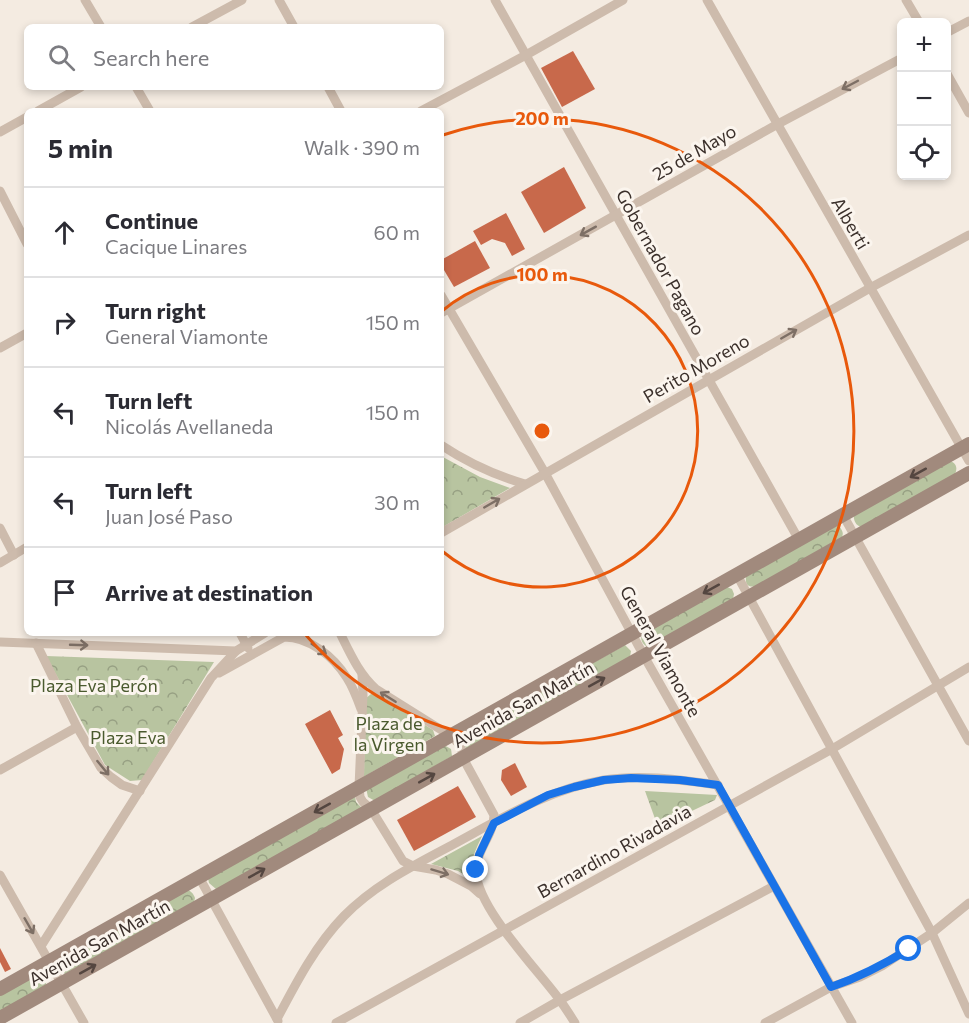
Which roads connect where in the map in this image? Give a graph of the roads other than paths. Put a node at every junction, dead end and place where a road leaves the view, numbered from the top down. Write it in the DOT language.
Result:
graph roads {
  1 [pos="85,0"];
  2 [pos="242,0"];
  3 [pos="279,0"];
  4 [pos="495,0"];
  5 [pos="623,0"];
  6 [pos="707,0"];
  7 [pos="906,0"];
  8 [pos="917,18"];
  9 [pos="969,21"];
  10 [pos="99,24"];
  11 [pos="198,24"];
  12 [pos="292,24"];
  13 [pos="951,30"];
  14 [pos="526,55"];
  15 [pos="897,61"];
  16 [pos="951,81"];
  17 [pos="76,90"];
  18 [pos="138,90"];
  19 [pos="330,90"];
  20 [pos="43,108"];
  21 [pos="148,108"];
  22 [pos="339,108"];
  23 [pos="427,108"];
  24 [pos="969,113"];
  25 [pos="24,119"];
  26 [pos="776,124"];
  27 [pos="0,132"];
  28 [pos="0,191"];
  29 [pos="616,215"];
  30 [pos="969,235"];
  31 [pos="24,238"];
  32 [pos="870,288"];
  33 [pos="445,311"];
  34 [pos="24,335"];
  35 [pos="0,348"];
  36 [pos="708,379"];
  37 [pos="965,446"];
  38 [pos="444,447"];
  39 [pos="969,461"];
  40 [pos="545,473"];
  41 [pos="969,473"];
  42 [pos="525,484"];
  43 [pos="843,515"];
  44 [pos="0,528"];
  45 [pos="444,531"];
  46 [pos="856,537"];
  47 [pos="799,540"];
  48 [pos="24,549"];
  49 [pos="14,555"];
  50 [pos="0,563"];
  51 [pos="737,575"];
  52 [pos="749,597"];
  53 [pos="632,634"];
  54 [pos="242,636"];
  55 [pos="260,636"];
  56 [pos="342,636"];
  57 [pos="0,642"];
  58 [pos="36,643"];
  59 [pos="246,644"];
  60 [pos="236,651"];
  61 [pos="252,655"];
  62 [pos="644,656"];
  63 [pos="969,667"];
  64 [pos="362,675"];
  65 [pos="212,678"];
  66 [pos="938,685"];
  67 [pos="362,713"];
  68 [pos="77,727"];
  69 [pos="451,736"];
  70 [pos="969,741"];
  71 [pos="832,749"];
  72 [pos="463,758"];
  73 [pos="0,770"];
  74 [pos="718,785"];
  75 [pos="359,787"];
  76 [pos="140,791"];
  77 [pos="729,806"];
  78 [pos="371,809"];
  79 [pos="494,823"];
  80 [pos="413,866"];
  81 [pos="0,875"];
  82 [pos="199,877"];
  83 [pos="774,886"];
  84 [pos="482,896"];
  85 [pos="211,900"];
  86 [pos="969,903"];
  87 [pos="504,930"];
  88 [pos="932,933"];
  89 [pos="41,946"];
  90 [pos="49,961"];
  91 [pos="62,983"];
  92 [pos="831,987"];
  93 [pos="0,989"];
  94 [pos="560,1000"];
  95 [pos="969,1014"];
  96 [pos="0,1018"];
  97 [pos="278,1021"];
  98 [pos="84,1023"];
  99 [pos="336,1023"];
  100 [pos="520,1023"];
  101 [pos="574,1023"];
  102 [pos="765,1023"];
  103 [pos="852,1023"];
  1 -- 10 [label="street"];
  2 -- 11 [label="street"];
  3 -- 12 [label="street"];
  4 -- 14 [label="street, Gobernador Pagano"];
  5 -- 14 [label="street"];
  6 -- 26 [label="street, Alberti"];
  7 -- 8 [label="street"];
  9 -- 13 [label="street"];
  14 -- 23 [label="street"];
  14 -- 29 [label="street, Gobernador Pagano"];
  15 -- 26 [label="street, 25 de Mayo, one-way"];
  16 -- 24 [label="street"];
  17 -- 20 [label="street"];
  18 -- 21 [label="street"];
  19 -- 22 [label="street"];
  25 -- 27 [label="street"];
  26 -- 29 [label="street, 25 de Mayo"];
  26 -- 32 [label="street, Alberti"];
  28 -- 31 [label="street"];
  29 -- 33 [label="street, 25 de Mayo, one-way"];
  29 -- 36 [label="street, Gobernador Pagano"];
  30 -- 32 [label="street, Perito Moreno"];
  36 -- 32 [label="street, Perito Moreno, one-way"];
  32 -- 37 [label="street, Alberti"];
  33 -- 40 [label="street, General Viamonte"];
  34 -- 35 [label="street"];
  36 -- 40 [label="street, Perito Moreno"];
  36 -- 47 [label="street, Gobernador Pagano"];
  37 -- 39 [label="street, Alberti"];
  37 -- 43 [label="main road, Avenida San Martín, one-way"];
  38 -- 42 [label="street"];
  40 -- 42 [label="street, Perito Moreno"];
  40 -- 53 [label="street, General Viamonte"];
  41 -- 46 [label="main road, Avenida San Martín"];
  45 -- 42 [label="street, Perito Moreno, one-way"];
  43 -- 46 [label="street"];
  43 -- 47 [label="main road, Avenida San Martín"];
  44 -- 49 [label="street"];
  46 -- 52 [label="main road, Avenida San Martín"];
  46 -- 66 [label="street"];
  47 -- 51 [label="main road, Avenida San Martín"];
  48 -- 49 [label="street"];
  49 -- 50 [label="street"];
  51 -- 52 [label="street"];
  51 -- 53 [label="main road, Avenida San Martín, one-way"];
  52 -- 62 [label="main road, Avenida San Martín"];
  52 -- 71 [label="street"];
  53 -- 62 [label="street, General Viamonte"];
  53 -- 69 [label="main road, Avenida San Martín"];
  54 -- 59 [label="street"];
  55 -- 59 [label="street"];
  56 -- 64 [label="street"];
  57 -- 58 [label="street"];
  58 -- 60 [label="street, one-way"];
  58 -- 68 [label="street"];
  59 -- 60 [label="street"];
  59 -- 61 [label="street"];
  60 -- 65 [label="street"];
  61 -- 65 [label="street"];
  61 -- 67 [label="street, one-way"];
  72 -- 62 [label="main road, Avenida San Martín, one-way"];
  62 -- 74 [label="street, General Viamonte"];
  63 -- 66 [label="street, Bernardino Rivadavia"];
  64 -- 67 [label="street"];
  69 -- 64 [label="street, one-way"];
  65 -- 76 [label="street"];
  66 -- 70 [label="street"];
  66 -- 71 [label="street, Bernardino Rivadavia"];
  67 -- 75 [label="street"];
  68 -- 73 [label="street"];
  68 -- 76 [label="street, one-way"];
  69 -- 72 [label="street"];
  69 -- 75 [label="main road, Avenida San Martín"];
  71 -- 77 [label="street, Bernardino Rivadavia"];
  71 -- 88 [label="street"];
  78 -- 72 [label="main road, Avenida San Martín, one-way"];
  72 -- 79 [label="street"];
  74 -- 77 [label="street, General Viamonte"];
  74 -- 79 [label="street"];
  75 -- 78 [label="street"];
  75 -- 82 [label="main road, Avenida San Martín, one-way"];
  76 -- 89 [label="street"];
  77 -- 83 [label="street, General Viamonte"];
  77 -- 87 [label="street, Bernardino Rivadavia"];
  78 -- 80 [label="street"];
  85 -- 78 [label="main road, Avenida San Martín, one-way"];
  79 -- 80 [label="street"];
  79 -- 84 [label="street"];
  80 -- 84 [label="street, one-way"];
  80 -- 97 [label="street"];
  81 -- 89 [label="street, one-way"];
  82 -- 85 [label="street"];
  82 -- 90 [label="main road, Avenida San Martín"];
  83 -- 92 [label="street, General Viamonte"];
  83 -- 94 [label="street"];
  84 -- 87 [label="street"];
  91 -- 85 [label="main road, Avenida San Martín, one-way"];
  85 -- 97 [label="street"];
  86 -- 88 [label="street"];
  87 -- 94 [label="street"];
  87 -- 99 [label="street, Bernardino Rivadavia"];
  88 -- 92 [label="street"];
  88 -- 95 [label="street"];
  89 -- 90 [label="street"];
  90 -- 91 [label="street"];
  90 -- 93 [label="main road, Avenida San Martín"];
  91 -- 96 [label="main road, Avenida San Martín"];
  91 -- 98 [label="street"];
  92 -- 102 [label="street"];
  92 -- 103 [label="street, General Viamonte"];
  94 -- 100 [label="street"];
  94 -- 101 [label="street"];
}
